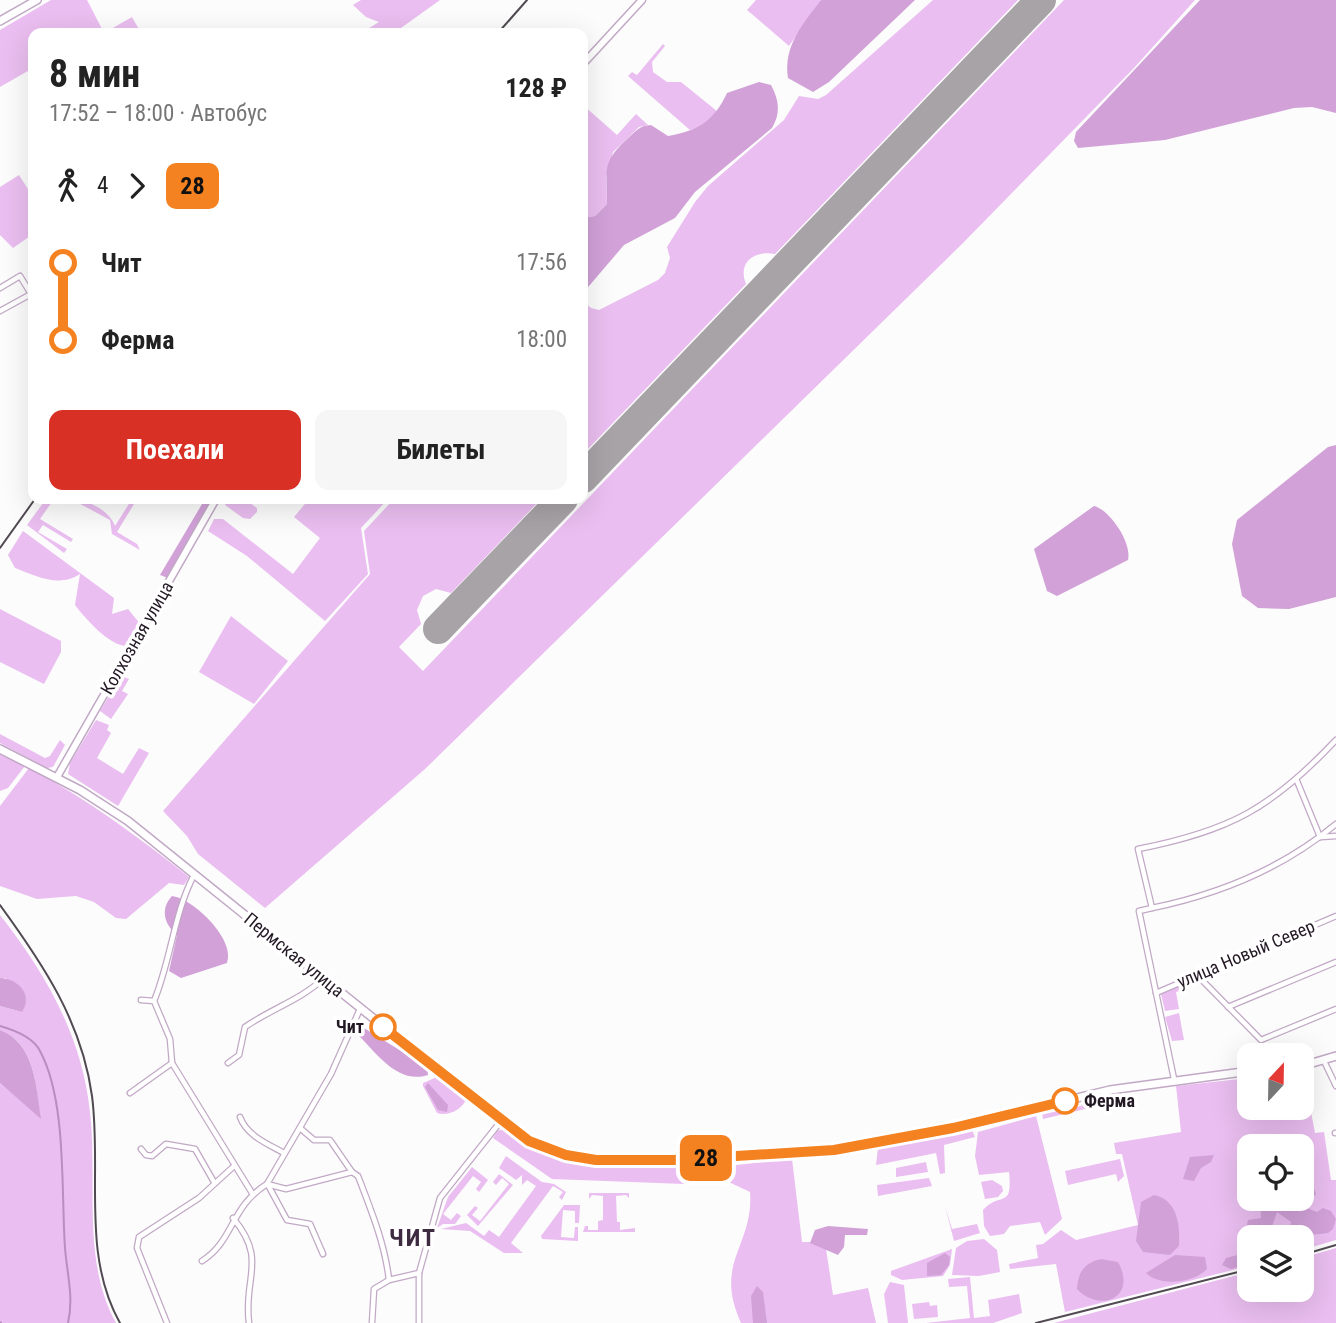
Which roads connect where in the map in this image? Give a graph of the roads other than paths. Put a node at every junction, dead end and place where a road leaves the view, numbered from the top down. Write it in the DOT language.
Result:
graph roads {
  1 [pos="37,0"];
  2 [pos="642,0"];
  3 [pos="0,21"];
  4 [pos="588,59"];
  5 [pos="0,288"];
  6 [pos="28,289"];
  7 [pos="28,296"];
  8 [pos="0,311"];
  9 [pos="213,504"];
  10 [pos="1336,740"];
  11 [pos="0,749"];
  12 [pos="57,777"];
  13 [pos="1297,781"];
  14 [pos="1336,824"];
  15 [pos="1336,836"];
  16 [pos="1320,837"];
  17 [pos="194,875"];
  18 [pos="1152,908"];
  19 [pos="1336,916"];
  20 [pos="1336,962"];
  21 [pos="1197,975"];
  22 [pos="323,978"];
  23 [pos="1156,993"];
  24 [pos="141,1000"];
  25 [pos="154,1001"];
  26 [pos="1228,1007"];
  27 [pos="360,1008"];
  28 [pos="1336,1009"];
  29 [pos="1336,1056"];
  30 [pos="1324,1061"];
  31 [pos="172,1063"];
  32 [pos="228,1063"];
  33 [pos="1314,1063"];
  34 [pos="1237,1072"];
  35 [pos="1174,1079"];
  36 [pos="1336,1086"];
  37 [pos="130,1093"];
  38 [pos="240,1117"];
  39 [pos="501,1121"];
  40 [pos="300,1128"];
  41 [pos="141,1149"];
  42 [pos="284,1153"];
  43 [pos="233,1167"];
  44 [pos="352,1172"];
  45 [pos="214,1182"];
  46 [pos="267,1184"];
  47 [pos="252,1193"];
  48 [pos="233,1218"];
  49 [pos="323,1254"];
  50 [pos="202,1261"];
  51 [pos="419,1273"];
  52 [pos="388,1280"];
  53 [pos="167,1323"];
  54 [pos="249,1323"];
  55 [pos="372,1323"];
  56 [pos="419,1323"];
  1 -- 3 [label="main road"];
  2 -- 4 [label="street"];
  5 -- 6 [label="street"];
  7 -- 8 [label="street"];
  9 -- 12 [label="street, Колхозная улица"];
  10 -- 13 [label="street"];
  11 -- 12 [label="main road, Пермская улица"];
  12 -- 17 [label="main road, Пермская улица"];
  13 -- 16 [label="street"];
  13 -- 18 [label="street"];
  14 -- 16 [label="street"];
  15 -- 16 [label="street"];
  16 -- 18 [label="street"];
  17 -- 22 [label="main road, Пермская улица"];
  17 -- 25 [label="street"];
  18 -- 23 [label="street"];
  19 -- 21 [label="street, улица Новый Север"];
  20 -- 26 [label="street"];
  21 -- 23 [label="street, улица Новый Север"];
  21 -- 26 [label="street"];
  22 -- 27 [label="main road, Пермская улица"];
  22 -- 32 [label="street"];
  23 -- 35 [label="street"];
  24 -- 25 [label="street"];
  25 -- 31 [label="street"];
  26 -- 28 [label="street"];
  27 -- 39 [label="main road, Пермская улица"];
  27 -- 40 [label="street"];
  29 -- 30 [label="main road"];
  30 -- 33 [label="main road"];
  30 -- 36 [label="street"];
  31 -- 37 [label="street"];
  31 -- 43 [label="street"];
  34 -- 35 [label="main road, Пермская улица"];
  35 -- 39 [label="main road, Пермская улица"];
  38 -- 42 [label="street"];
  39 -- 51 [label="street"];
  40 -- 42 [label="street"];
  40 -- 44 [label="street"];
  41 -- 45 [label="street"];
  42 -- 46 [label="street"];
  43 -- 45 [label="street"];
  43 -- 47 [label="street"];
  44 -- 46 [label="street"];
  44 -- 52 [label="street"];
  45 -- 53 [label="street"];
  46 -- 47 [label="street"];
  46 -- 49 [label="street"];
  47 -- 48 [label="street"];
  48 -- 50 [label="street"];
  48 -- 54 [label="street"];
  51 -- 52 [label="street"];
  51 -- 56 [label="street"];
  52 -- 55 [label="street"];
}
